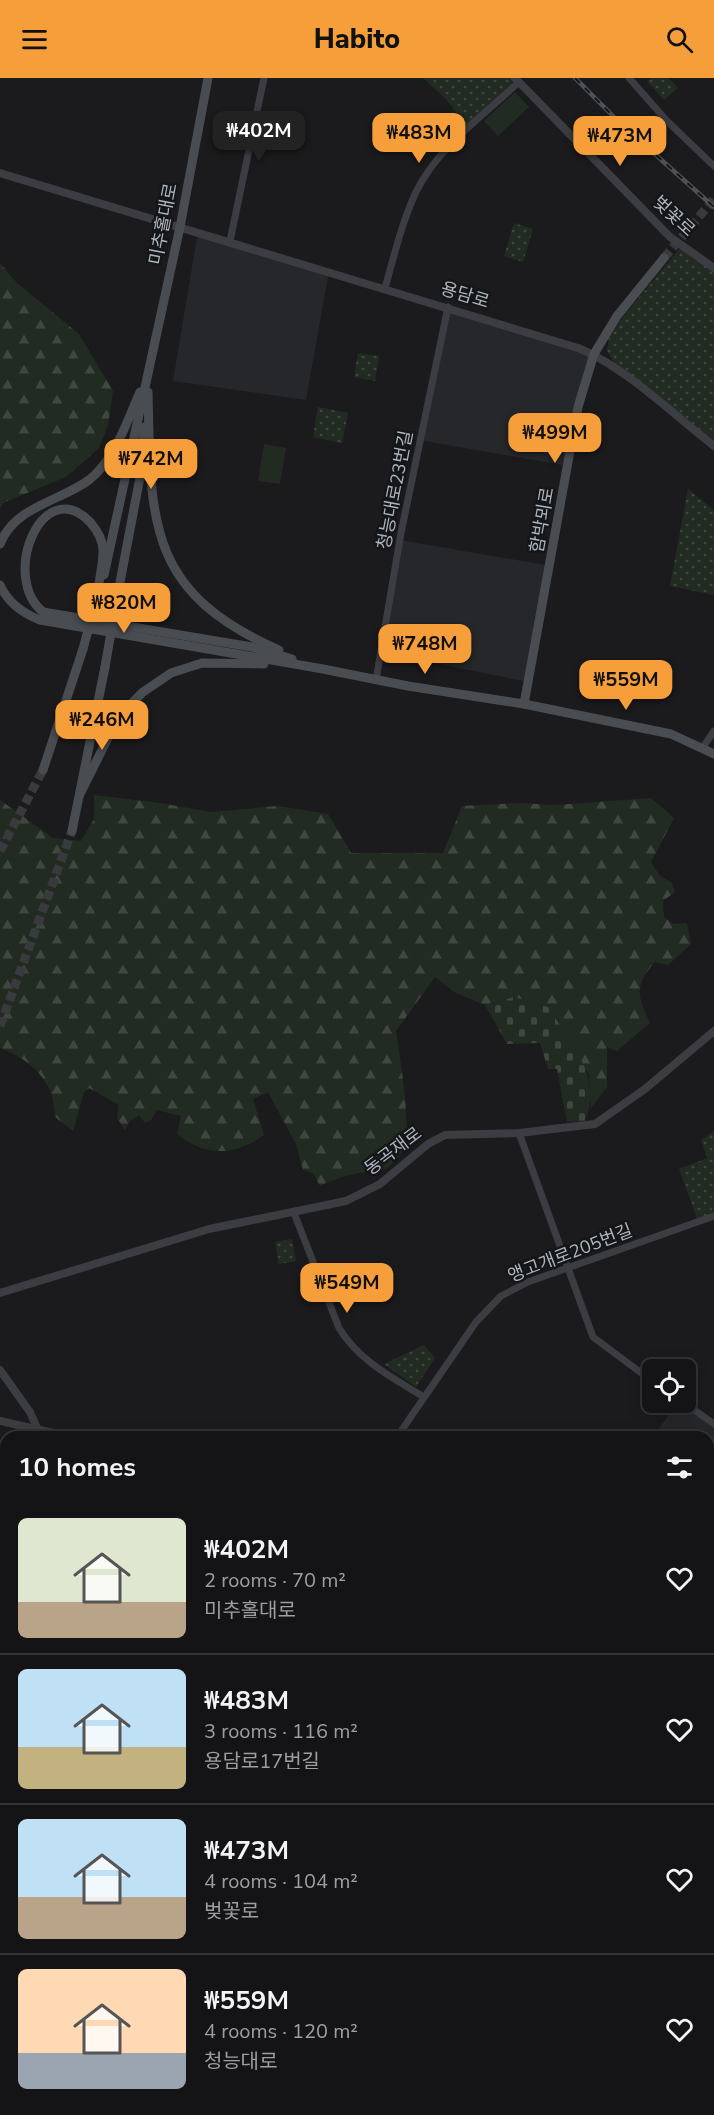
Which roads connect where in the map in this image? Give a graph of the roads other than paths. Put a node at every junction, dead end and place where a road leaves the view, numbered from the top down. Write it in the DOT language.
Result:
graph roads {
  1 [pos="208,78"];
  2 [pos="264,78"];
  3 [pos="640,78"];
  4 [pos="517,80"];
  5 [pos="631,81"];
  6 [pos="714,166"];
  7 [pos="0,173"];
  8 [pos="180,227"];
  9 [pos="230,241"];
  10 [pos="664,258"];
  11 [pos="714,268"];
  12 [pos="385,288"];
  13 [pos="448,307"];
  14 [pos="594,354"];
  15 [pos="148,376"];
  16 [pos="714,446"];
  17 [pos="0,544"];
  18 [pos="7,554"];
  19 [pos="4,582"];
  20 [pos="96,601"];
  21 [pos="323,669"];
  22 [pos="376,680"];
  23 [pos="524,704"];
  24 [pos="714,731"];
  25 [pos="703,747"];
  26 [pos="714,754"];
  27 [pos="43,771"];
  28 [pos="80,794"];
  29 [pos="72,831"];
  30 [pos="714,1031"];
  31 [pos="519,1133"];
  32 [pos="294,1213"];
  33 [pos="714,1216"];
  34 [pos="567,1268"];
  35 [pos="0,1293"];
  36 [pos="0,1370"];
  37 [pos="642,1374"];
  38 [pos="424,1397"];
  39 [pos="696,1411"];
  40 [pos="1,1420"];
  41 [pos="714,1424"];
  42 [pos="38,1430"];
  43 [pos="43,1431"];
  44 [pos="401,1431"];
  1 -- 8 [label="main road, 미추홀대로"];
  2 -- 9 [label="street"];
  3 -- 5 [label="street"];
  4 -- 11 [label="street, 벚꽃로"];
  4 -- 12 [label="street"];
  5 -- 6 [label="street"];
  7 -- 8 [label="street, 용담로"];
  8 -- 9 [label="street, 용담로"];
  8 -- 15 [label="main road, 미추홀대로"];
  9 -- 12 [label="street, 용담로"];
  10 -- 14 [label="main road, 함박뫼로"];
  12 -- 13 [label="street, 용담로"];
  13 -- 14 [label="street, 용담로"];
  13 -- 22 [label="street, 청능대로23번길"];
  14 -- 16 [label="street, 용담로"];
  14 -- 23 [label="main road, 함박뫼로"];
  15 -- 17 [label="main road"];
  15 -- 20 [label="main road, 미추홀대로"];
  15 -- 21 [label="main road"];
  15 -- 28 [label="main road, 미추홀대로, bridge"];
  18 -- 20 [label="main road"];
  19 -- 21 [label="main road"];
  20 -- 27 [label="main road, 미추홀대로, bridge"];
  21 -- 22 [label="main road"];
  21 -- 28 [label="main road"];
  22 -- 23 [label="main road"];
  23 -- 25 [label="main road"];
  24 -- 25 [label="street"];
  25 -- 26 [label="main road"];
  28 -- 29 [label="main road, 미추홀대로"];
  30 -- 31 [label="street, 동곡재로"];
  31 -- 32 [label="street, 동곡재로"];
  31 -- 34 [label="street"];
  32 -- 35 [label="street, 동곡재로"];
  32 -- 38 [label="street"];
  33 -- 34 [label="street, 앵고개로205번길"];
  34 -- 37 [label="street"];
  34 -- 38 [label="street, 앵고개로205번길"];
  36 -- 42 [label="street"];
  38 -- 44 [label="street, 앵고개로205번길"];
  39 -- 41 [label="street"];
  40 -- 42 [label="street"];
  42 -- 43 [label="street"];
}
